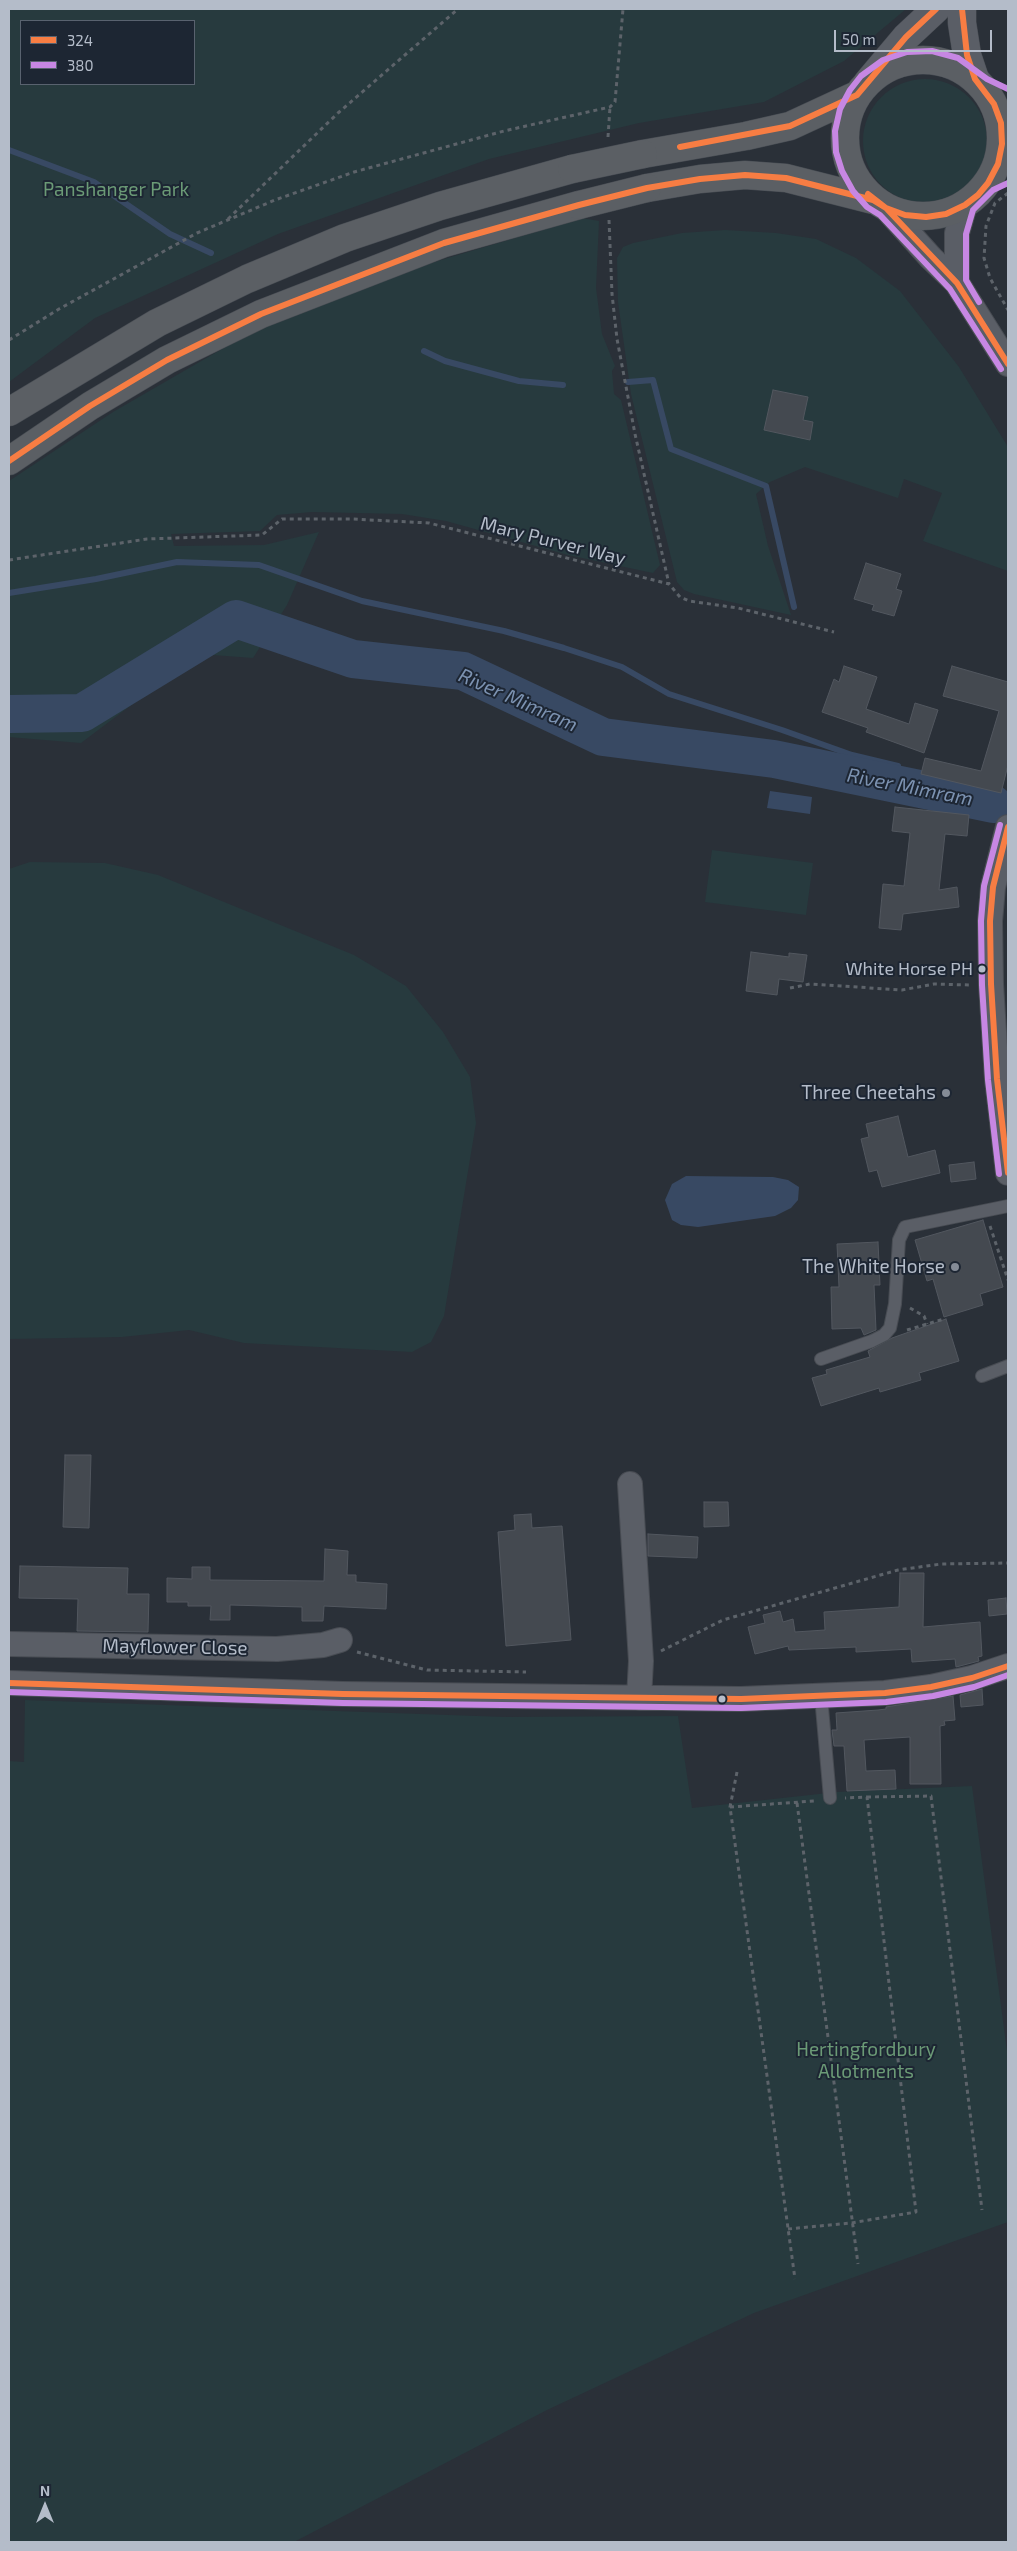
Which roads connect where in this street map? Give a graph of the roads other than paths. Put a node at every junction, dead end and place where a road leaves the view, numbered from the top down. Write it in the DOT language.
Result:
graph roads {
  1 [pos="936,9"];
  2 [pos="962,9"];
  3 [pos="979,83"];
  4 [pos="862,89"];
  5 [pos="1008,98"];
  6 [pos="1000,188"];
  7 [pos="880,204"];
  8 [pos="965,205"];
  9 [pos="957,283"];
  10 [pos="1008,364"];
  11 [pos="9,412"];
  12 [pos="9,461"];
  13 [pos="1008,827"];
  14 [pos="1008,1173"];
  15 [pos="1008,1206"];
  16 [pos="821,1359"];
  17 [pos="1008,1366"];
  18 [pos="982,1376"];
  19 [pos="630,1484"];
  20 [pos="340,1640"];
  21 [pos="9,1644"];
  22 [pos="1008,1666"];
  23 [pos="9,1683"];
  24 [pos="821,1696"];
  25 [pos="639,1698"];
  26 [pos="830,1798"];
  1 -- 4 [label="street"];
  2 -- 3 [label="street"];
  3 -- 4 [label="highway"];
  3 -- 5 [label="highway"];
  3 -- 6 [label="highway"];
  4 -- 7 [label="highway"];
  4 -- 11 [label="highway, bridge"];
  6 -- 8 [label="highway"];
  7 -- 8 [label="highway"];
  7 -- 9 [label="street"];
  7 -- 12 [label="highway, bridge"];
  8 -- 9 [label="street"];
  9 -- 10 [label="street"];
  13 -- 14 [label="street"];
  15 -- 16 [label="lane"];
  17 -- 18 [label="lane"];
  19 -- 25 [label="street"];
  20 -- 21 [label="street, Mayflower Close"];
  22 -- 24 [label="street"];
  23 -- 25 [label="street"];
  24 -- 25 [label="street"];
  24 -- 26 [label="lane"];
}
